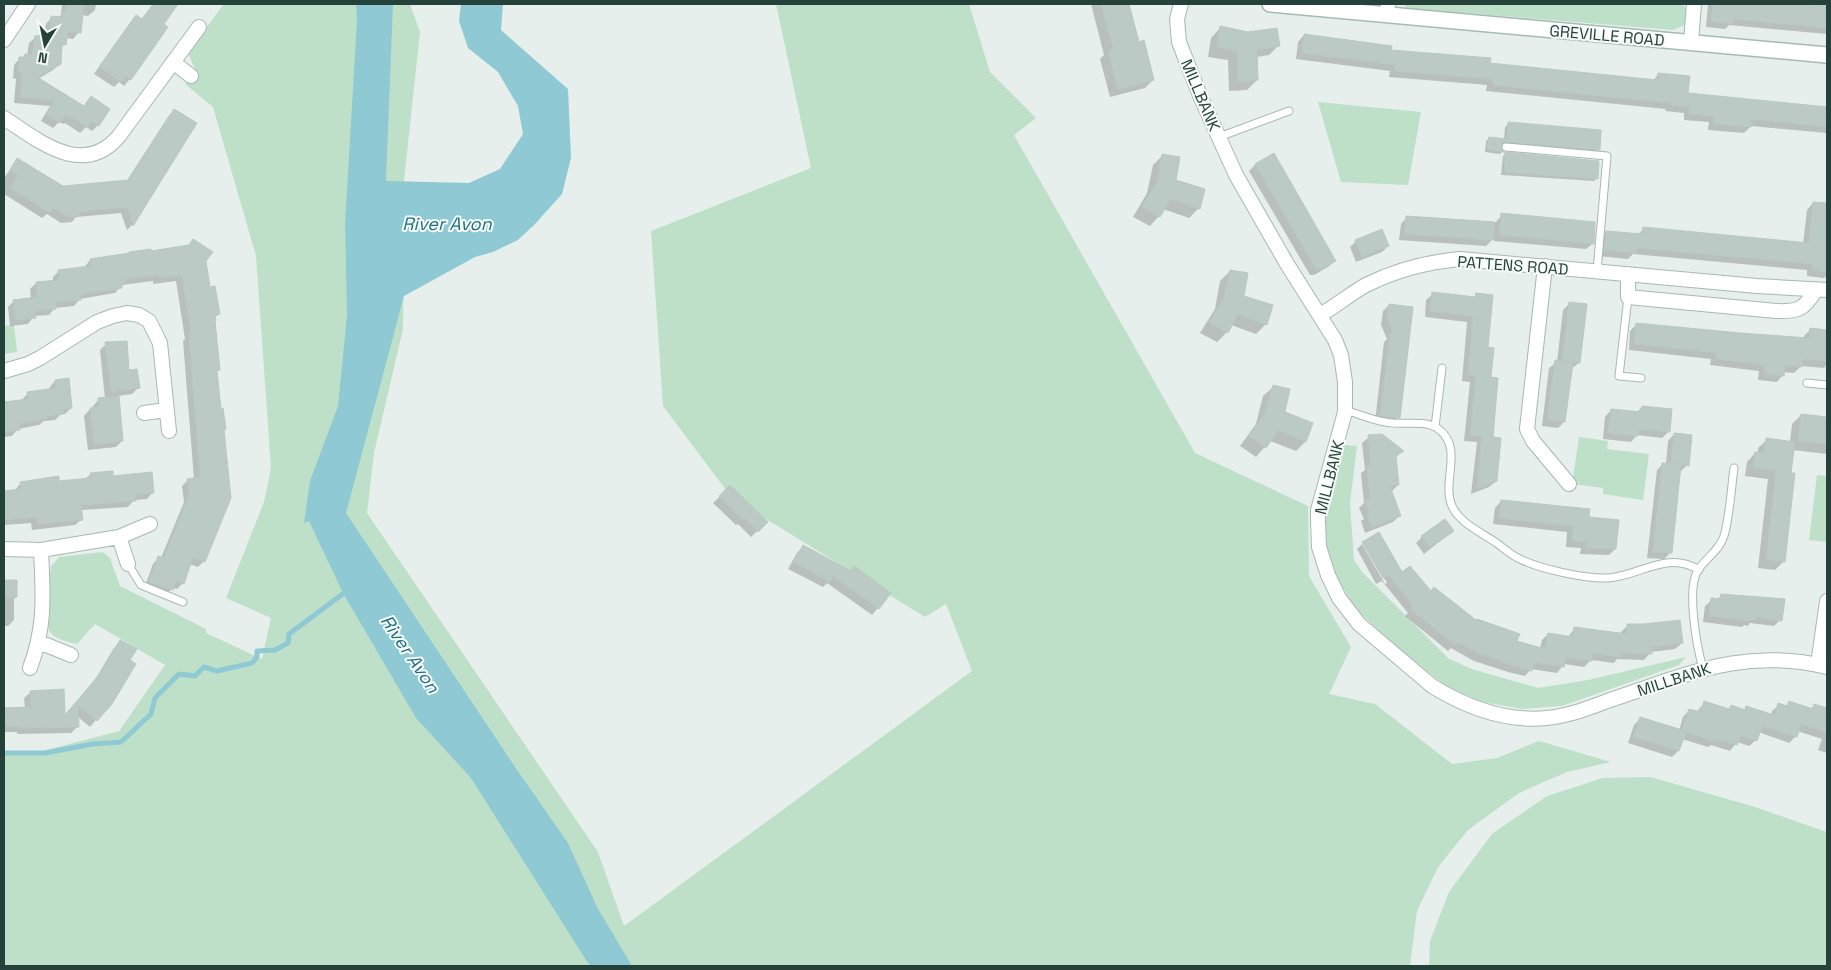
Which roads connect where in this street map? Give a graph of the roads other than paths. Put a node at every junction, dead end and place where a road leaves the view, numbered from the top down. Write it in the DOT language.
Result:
graph roads {
  1 [pos="1181,4"];
  2 [pos="1270,4"];
  3 [pos="1694,4"];
  4 [pos="23,5"];
  5 [pos="1387,9"];
  6 [pos="199,27"];
  7 [pos="4,40"];
  8 [pos="1691,42"];
  9 [pos="1827,55"];
  10 [pos="173,62"];
  11 [pos="191,76"];
  12 [pos="1289,111"];
  13 [pos="4,118"];
  14 [pos="1219,137"];
  15 [pos="1506,147"];
  16 [pos="1545,266"];
  17 [pos="1597,271"];
  18 [pos="1628,274"];
  19 [pos="1821,290"];
  20 [pos="1628,296"];
  21 [pos="1320,315"];
  22 [pos="1442,368"];
  23 [pos="4,371"];
  24 [pos="1641,378"];
  25 [pos="1807,383"];
  26 [pos="1827,385"];
  27 [pos="166,410"];
  28 [pos="1346,410"];
  29 [pos="144,413"];
  30 [pos="1435,427"];
  31 [pos="169,431"];
  32 [pos="1734,468"];
  33 [pos="1569,484"];
  34 [pos="150,524"];
  35 [pos="119,537"];
  36 [pos="4,549"];
  37 [pos="41,550"];
  38 [pos="128,564"];
  39 [pos="1699,570"];
  40 [pos="1827,601"];
  41 [pos="183,602"];
  42 [pos="39,642"];
  43 [pos="71,655"];
  44 [pos="1823,666"];
  45 [pos="30,668"];
  46 [pos="1703,669"];
  1 -- 14 [label="street, MILLBANK"];
  2 -- 5 [label="street, GREVILLE ROAD"];
  3 -- 8 [label="street"];
  4 -- 7 [label="street"];
  5 -- 8 [label="street, GREVILLE ROAD"];
  6 -- 10 [label="street"];
  8 -- 9 [label="street, GREVILLE ROAD"];
  10 -- 11 [label="street"];
  10 -- 13 [label="street"];
  12 -- 14 [label="lane"];
  14 -- 21 [label="street, MILLBANK"];
  15 -- 17 [label="lane"];
  16 -- 17 [label="street, PATTENS ROAD"];
  16 -- 21 [label="street, PATTENS ROAD"];
  16 -- 33 [label="street"];
  17 -- 18 [label="street, PATTENS ROAD"];
  18 -- 19 [label="street, PATTENS ROAD"];
  18 -- 20 [label="street"];
  19 -- 20 [label="street, PATTENS ROAD"];
  20 -- 24 [label="lane"];
  21 -- 28 [label="street, MILLBANK"];
  22 -- 30 [label="lane"];
  23 -- 27 [label="street"];
  25 -- 26 [label="lane"];
  27 -- 29 [label="street"];
  27 -- 31 [label="street"];
  28 -- 30 [label="lane"];
  28 -- 46 [label="street, MILLBANK"];
  30 -- 39 [label="lane"];
  32 -- 39 [label="lane"];
  34 -- 35 [label="street"];
  35 -- 37 [label="street"];
  35 -- 38 [label="street"];
  36 -- 37 [label="street"];
  37 -- 42 [label="street"];
  38 -- 41 [label="lane"];
  39 -- 46 [label="lane"];
  40 -- 44 [label="street"];
  42 -- 43 [label="street"];
  42 -- 45 [label="street"];
  44 -- 46 [label="street, MILLBANK"];
}
